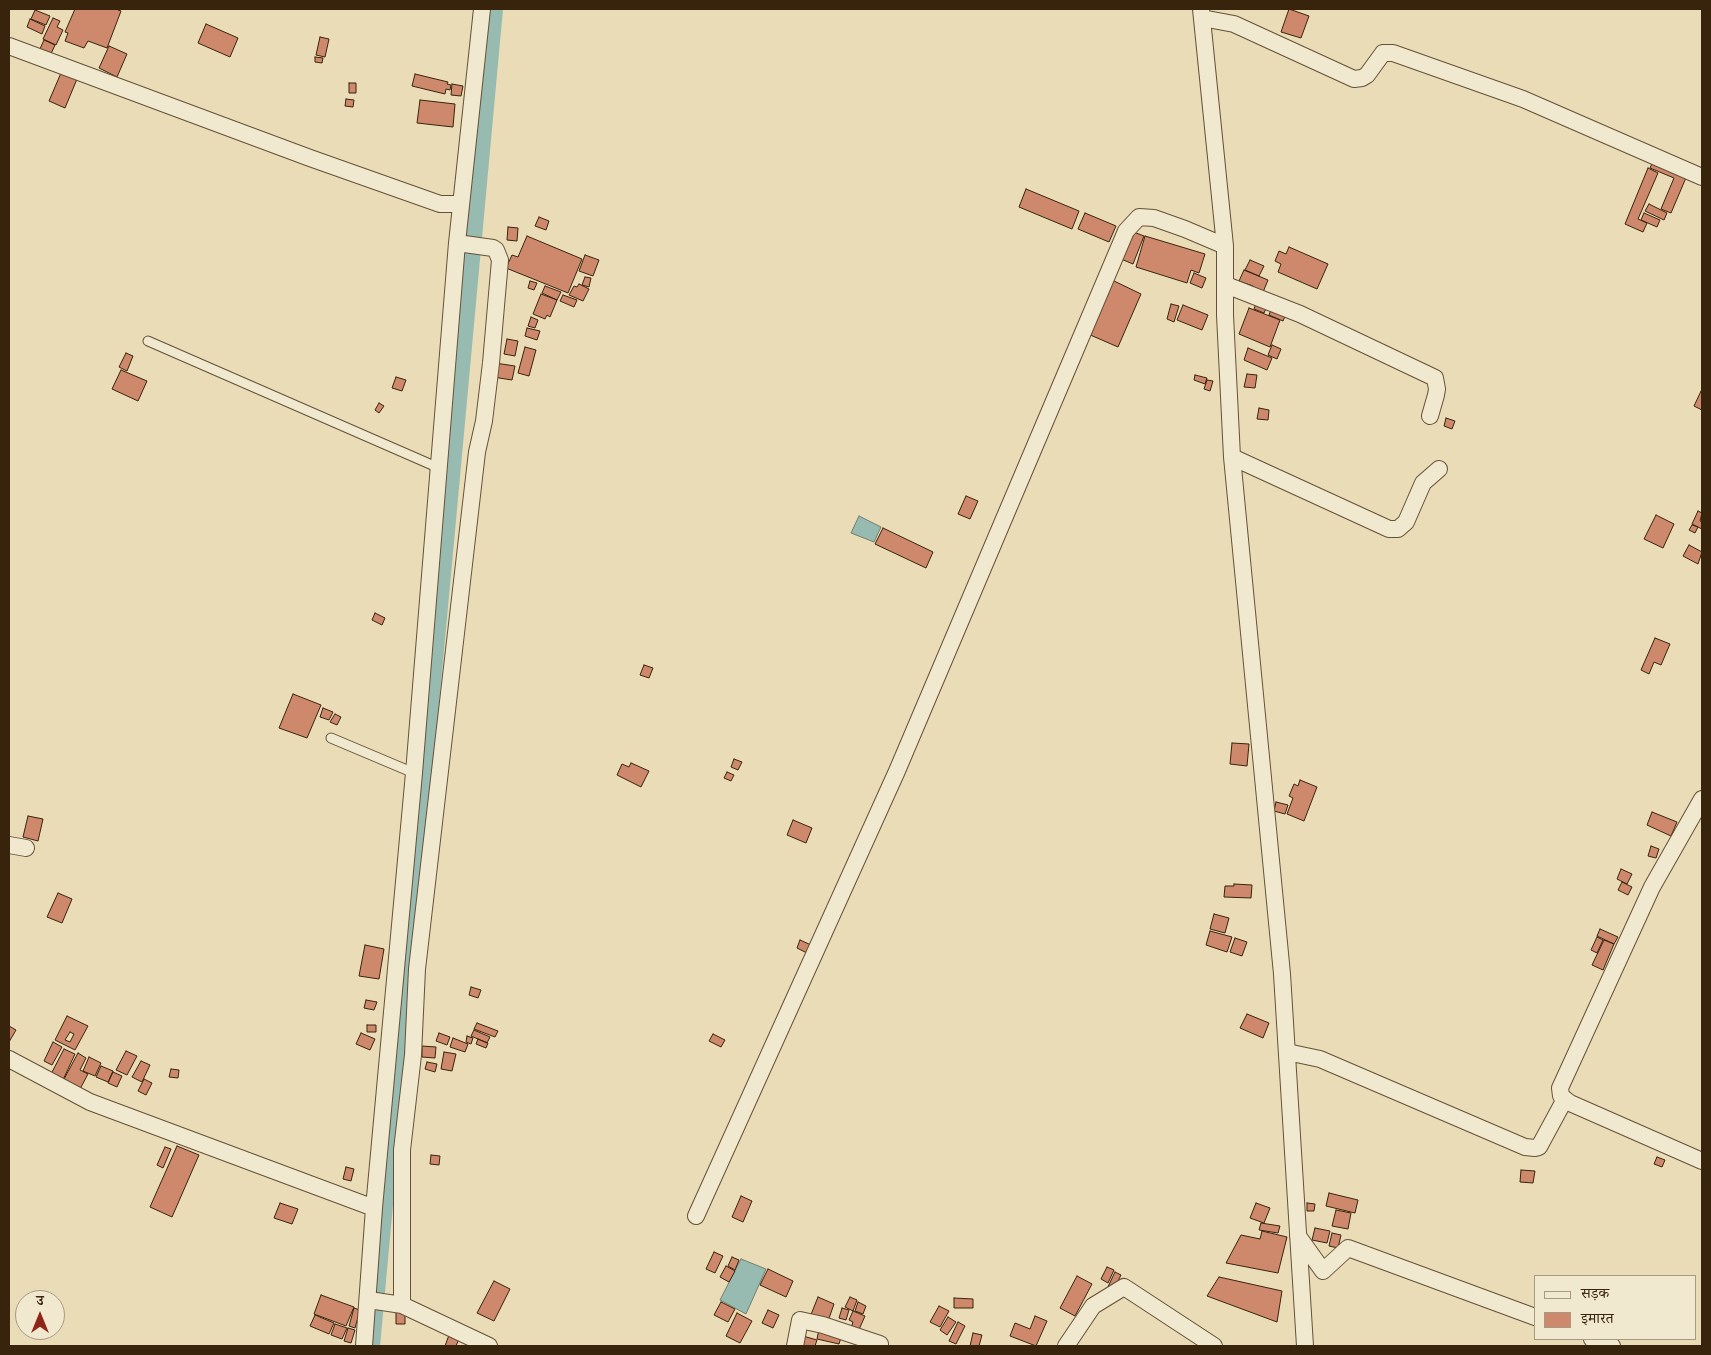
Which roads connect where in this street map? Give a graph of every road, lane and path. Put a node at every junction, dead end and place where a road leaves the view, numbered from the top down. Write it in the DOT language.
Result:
graph roads {
  1 [pos="482,9"];
  2 [pos="1201,14"];
  3 [pos="9,46"];
  4 [pos="1702,177"];
  5 [pos="461,204"];
  6 [pos="464,244"];
  7 [pos="1225,246"];
  8 [pos="1226,285"];
  9 [pos="148,341"];
  10 [pos="1430,416"];
  11 [pos="1232,457"];
  12 [pos="439,468"];
  13 [pos="1438,469"];
  14 [pos="331,738"];
  15 [pos="414,774"];
  16 [pos="1702,799"];
  17 [pos="9,845"];
  18 [pos="26,848"];
  19 [pos="1287,1052"];
  20 [pos="9,1059"];
  21 [pos="1564,1099"];
  22 [pos="1702,1161"];
  23 [pos="374,1208"];
  24 [pos="696,1216"];
  25 [pos="1298,1236"];
  26 [pos="371,1301"];
  27 [pos="400,1305"];
  28 [pos="1534,1317"];
  29 [pos="1595,1340"];
  30 [pos="880,1344"];
  31 [pos="364,1346"];
  32 [pos="489,1346"];
  33 [pos="795,1346"];
  34 [pos="1066,1346"];
  35 [pos="1214,1346"];
  36 [pos="1305,1346"];
  37 [pos="1612,1346"];
  1 -- 5 [label="street"];
  2 -- 4 [label="street"];
  2 -- 7 [label="street"];
  3 -- 5 [label="street"];
  5 -- 6 [label="street"];
  6 -- 12 [label="street"];
  6 -- 27 [label="street"];
  7 -- 8 [label="street"];
  7 -- 24 [label="street"];
  8 -- 10 [label="street"];
  8 -- 11 [label="street"];
  9 -- 12 [label="lane"];
  11 -- 13 [label="street"];
  11 -- 19 [label="street"];
  12 -- 15 [label="street"];
  14 -- 15 [label="lane"];
  15 -- 23 [label="street"];
  16 -- 21 [label="street"];
  17 -- 18 [label="street"];
  19 -- 21 [label="street"];
  19 -- 25 [label="street"];
  20 -- 23 [label="street"];
  21 -- 22 [label="street"];
  23 -- 26 [label="street"];
  25 -- 28 [label="street"];
  25 -- 36 [label="street"];
  26 -- 27 [label="street"];
  26 -- 31 [label="street"];
  27 -- 32 [label="street"];
  29 -- 37 [label="street"];
  30 -- 33 [label="street"];
  34 -- 35 [label="street"];
}
